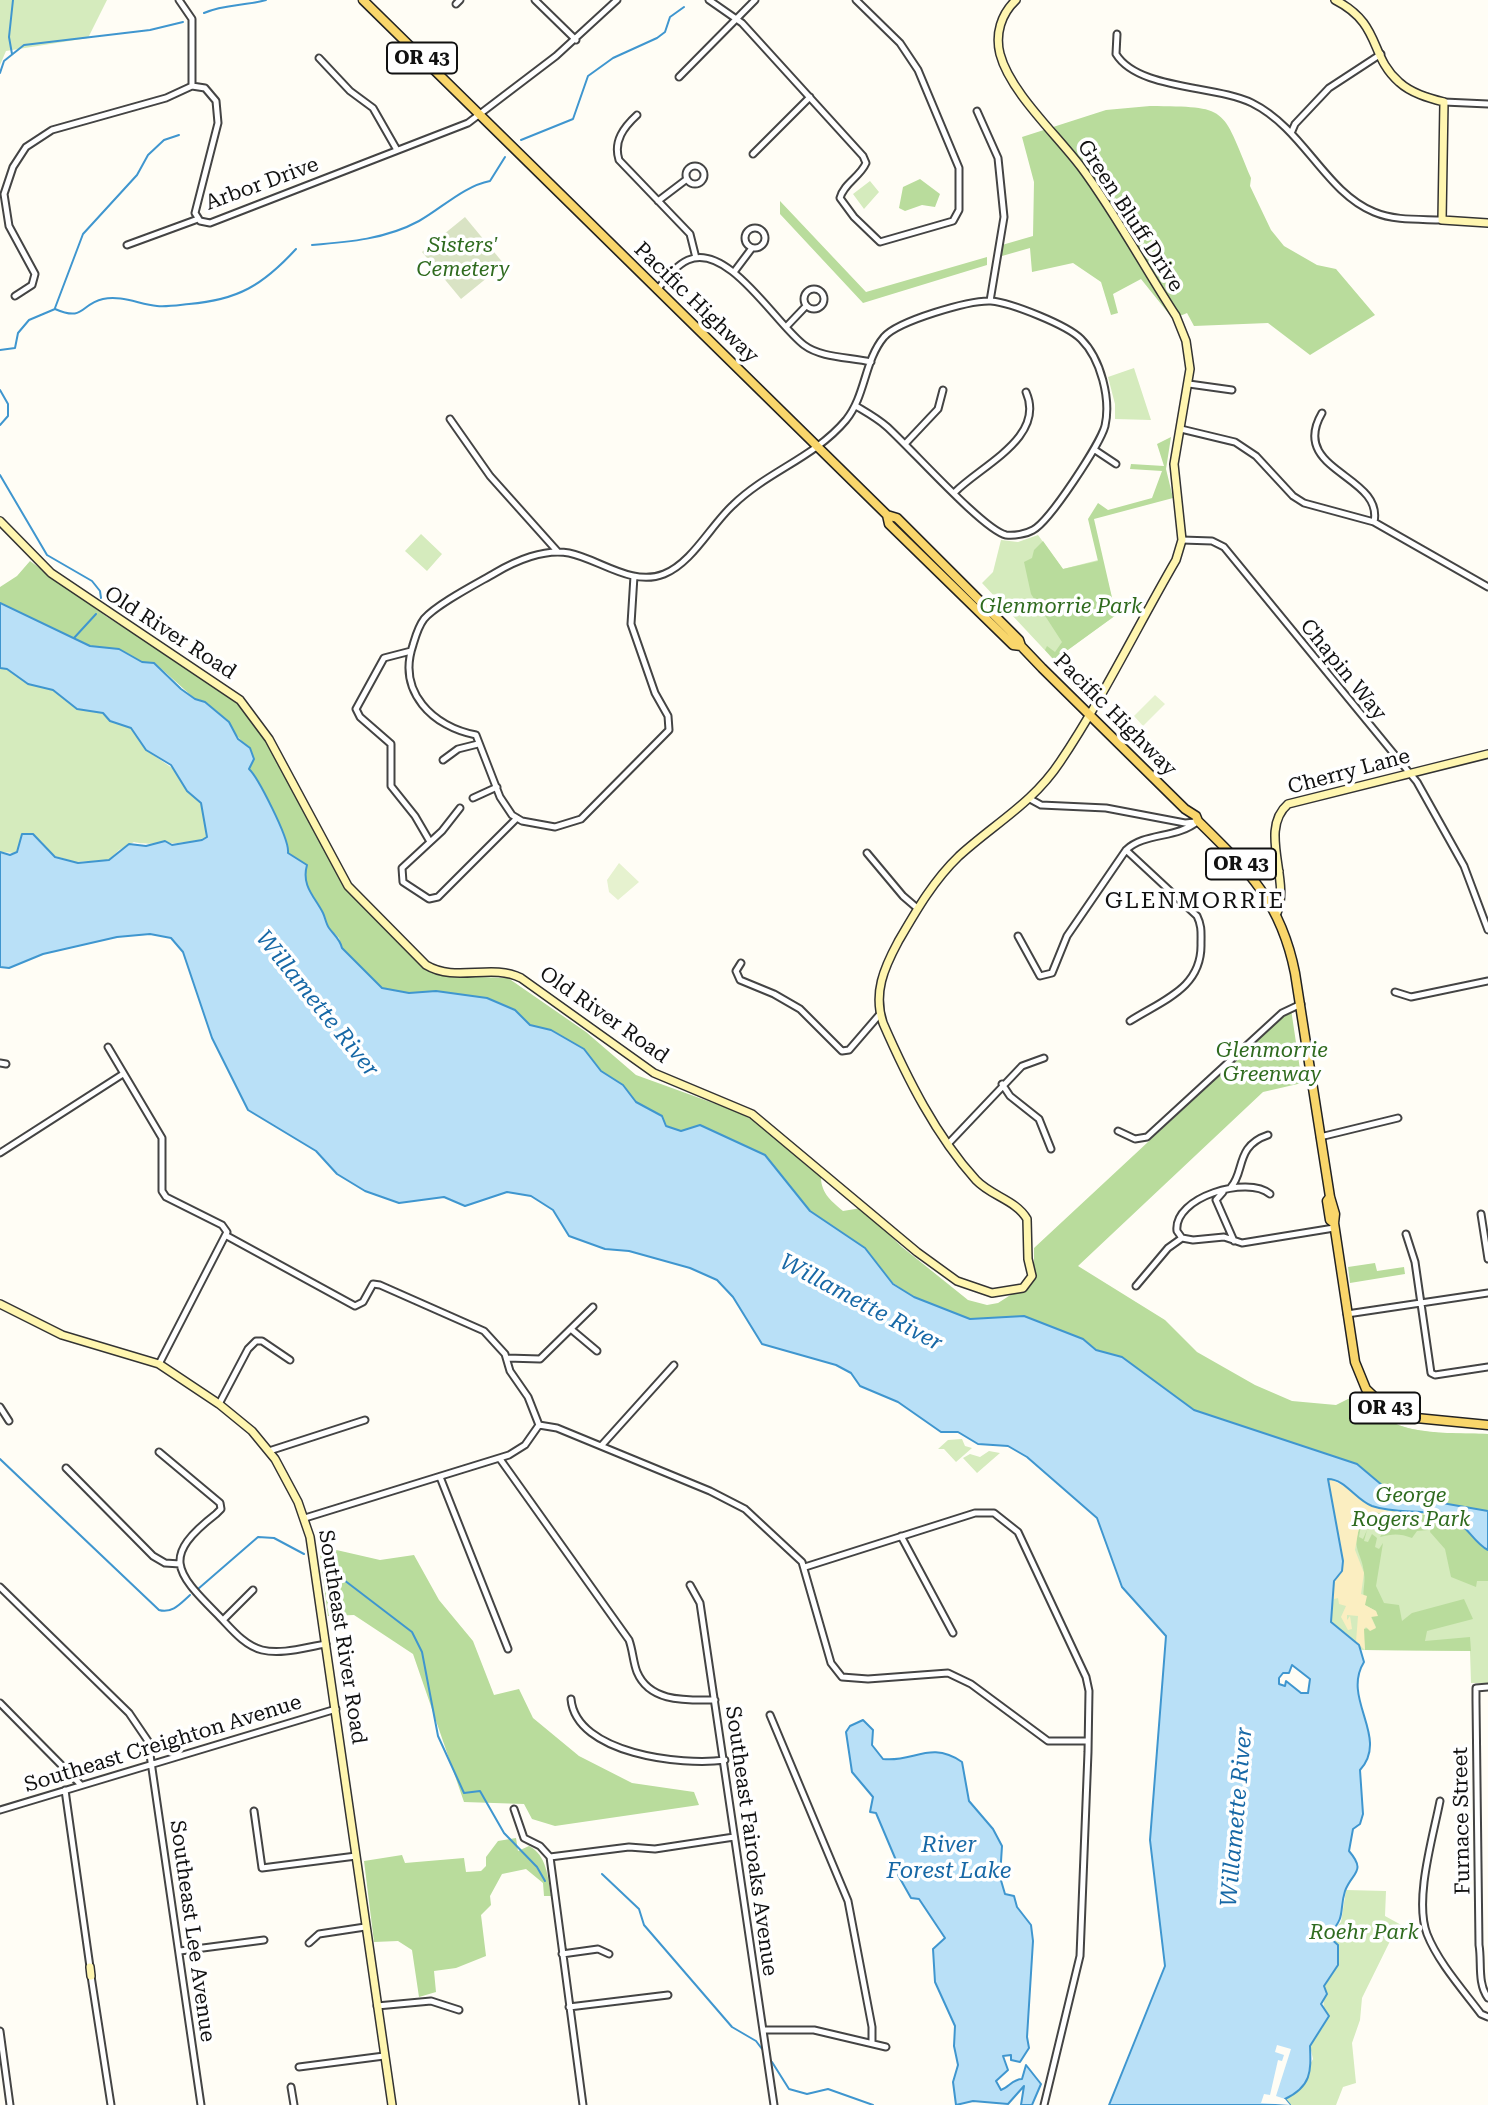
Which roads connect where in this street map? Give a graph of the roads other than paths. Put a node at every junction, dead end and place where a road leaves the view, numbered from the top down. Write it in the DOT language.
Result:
graph roads {
  1 [pos="179,0"];
  2 [pos="363,0"];
  3 [pos="536,0"];
  4 [pos="617,0"];
  5 [pos="709,0"];
  6 [pos="755,0"];
  7 [pos="1016,0"];
  8 [pos="1335,0"];
  9 [pos="859,1"];
  10 [pos="1347,3"];
  11 [pos="736,19"];
  12 [pos="1117,34"];
  13 [pos="576,40"];
  14 [pos="1381,54"];
  15 [pos="319,58"];
  16 [pos="679,77"];
  17 [pos="192,86"];
  18 [pos="810,97"];
  19 [pos="1444,102"];
  20 [pos="1488,104"];
  21 [pos="977,111"];
  22 [pos="637,115"];
  23 [pos="481,116"];
  24 [pos="1292,131"];
  25 [pos="397,150"];
  26 [pos="753,154"];
  27 [pos="687,178"];
  28 [pos="658,201"];
  29 [pos="198,219"];
  30 [pos="1442,220"];
  31 [pos="1488,223"];
  32 [pos="127,244"];
  33 [pos="752,248"];
  34 [pos="696,258"];
  35 [pos="734,272"];
  36 [pos="657,290"];
  37 [pos="16,296"];
  38 [pos="990,301"];
  39 [pos="806,306"];
  40 [pos="786,327"];
  41 [pos="871,362"];
  42 [pos="1189,384"];
  43 [pos="943,390"];
  44 [pos="1232,390"];
  45 [pos="1026,392"];
  46 [pos="856,407"];
  47 [pos="1322,413"];
  48 [pos="450,419"];
  49 [pos="1181,429"];
  50 [pos="905,444"];
  51 [pos="817,447"];
  52 [pos="1094,450"];
  53 [pos="1116,464"];
  54 [pos="956,492"];
  55 [pos="1374,522"];
  56 [pos="2,523"];
  57 [pos="1182,540"];
  58 [pos="558,553"];
  59 [pos="634,576"];
  60 [pos="1488,587"];
  61 [pos="411,650"];
  62 [pos="1089,714"];
  63 [pos="478,744"];
  64 [pos="1488,754"];
  65 [pos="443,760"];
  66 [pos="1410,773"];
  67 [pos="497,787"];
  68 [pos="473,798"];
  69 [pos="1030,799"];
  70 [pos="460,808"];
  71 [pos="517,818"];
  72 [pos="1198,821"];
  73 [pos="429,840"];
  74 [pos="1126,850"];
  75 [pos="867,853"];
  76 [pos="1279,871"];
  77 [pos="1253,877"];
  78 [pos="917,908"];
  79 [pos="1277,913"];
  80 [pos="1488,930"];
  81 [pos="1018,936"];
  82 [pos="741,963"];
  83 [pos="1488,981"];
  84 [pos="1395,992"];
  85 [pos="1301,1004"];
  86 [pos="880,1014"];
  87 [pos="1130,1021"];
  88 [pos="108,1047"];
  89 [pos="1044,1058"];
  90 [pos="123,1074"];
  91 [pos="1002,1084"];
  92 [pos="1398,1118"];
  93 [pos="1118,1131"];
  94 [pos="1268,1135"];
  95 [pos="1320,1137"];
  96 [pos="948,1144"];
  97 [pos="1051,1149"];
  98 [pos="0,1153"];
  99 [pos="1228,1189"];
  100 [pos="1270,1194"];
  101 [pos="1481,1214"];
  102 [pos="1334,1226"];
  103 [pos="1406,1234"];
  104 [pos="227,1236"];
  105 [pos="1182,1238"];
  106 [pos="1234,1241"];
  107 [pos="1488,1259"];
  108 [pos="1136,1286"];
  109 [pos="1488,1293"];
  110 [pos="1420,1303"];
  111 [pos="1,1307"];
  112 [pos="593,1307"];
  113 [pos="1347,1314"];
  114 [pos="572,1330"];
  115 [pos="597,1351"];
  116 [pos="507,1358"];
  117 [pos="290,1360"];
  118 [pos="159,1364"];
  119 [pos="674,1365"];
  120 [pos="1488,1367"];
  121 [pos="219,1404"];
  122 [pos="0,1407"];
  123 [pos="365,1420"];
  124 [pos="9,1421"];
  125 [pos="1488,1425"];
  126 [pos="539,1426"];
  127 [pos="601,1446"];
  128 [pos="269,1451"];
  129 [pos="159,1452"];
  130 [pos="500,1459"];
  131 [pos="66,1468"];
  132 [pos="440,1477"];
  133 [pos="305,1518"];
  134 [pos="901,1536"];
  135 [pos="180,1564"];
  136 [pos="804,1567"];
  137 [pos="690,1585"];
  138 [pos="0,1587"];
  139 [pos="253,1590"];
  140 [pos="223,1620"];
  141 [pos="953,1633"];
  142 [pos="326,1644"];
  143 [pos="508,1649"];
  144 [pos="1488,1687"];
  145 [pos="571,1699"];
  146 [pos="715,1700"];
  147 [pos="0,1703"];
  148 [pos="335,1709"];
  149 [pos="770,1714"];
  150 [pos="1088,1741"];
  151 [pos="724,1760"];
  152 [pos="152,1762"];
  153 [pos="1478,1763"];
  154 [pos="1488,1763"];
  155 [pos="81,1785"];
  156 [pos="65,1790"];
  157 [pos="0,1801"];
  158 [pos="1440,1801"];
  159 [pos="3,1809"];
  160 [pos="514,1809"];
  161 [pos="254,1811"];
  162 [pos="734,1837"];
  163 [pos="1478,1839"];
  164 [pos="1488,1839"];
  165 [pos="356,1856"];
  166 [pos="550,1857"];
  167 [pos="365,1927"];
  168 [pos="264,1940"];
  169 [pos="309,1943"];
  170 [pos="180,1951"];
  171 [pos="562,1954"];
  172 [pos="609,1954"];
  173 [pos="1485,1955"];
  174 [pos="90,1967"];
  175 [pos="91,1976"];
  176 [pos="668,1995"];
  177 [pos="1488,1998"];
  178 [pos="376,2006"];
  179 [pos="569,2007"];
  180 [pos="459,2010"];
  181 [pos="1488,2017"];
  182 [pos="763,2029"];
  183 [pos="0,2031"];
  184 [pos="872,2042"];
  185 [pos="886,2047"];
  186 [pos="384,2056"];
  187 [pos="299,2067"];
  188 [pos="291,2087"];
  189 [pos="10,2105"];
  190 [pos="111,2105"];
  191 [pos="201,2105"];
  192 [pos="294,2105"];
  193 [pos="392,2105"];
  194 [pos="583,2105"];
  195 [pos="774,2105"];
  196 [pos="1044,2105"];
  1 -- 17 [label="street"];
  2 -- 23 [label="main road, OR 43"];
  3 -- 13 [label="street"];
  4 -- 13 [label="street, Arbor Drive"];
  5 -- 11 [label="street"];
  6 -- 11 [label="street"];
  7 -- 42 [label="street, Green Bluff Drive"];
  8 -- 10 [label="street"];
  9 -- 18 [label="street"];
  10 -- 14 [label="street"];
  11 -- 16 [label="street"];
  11 -- 18 [label="street"];
  12 -- 24 [label="street"];
  13 -- 23 [label="street, Arbor Drive"];
  14 -- 19 [label="street"];
  14 -- 24 [label="street"];
  15 -- 25 [label="street"];
  17 -- 29 [label="street, Arbor Drive"];
  17 -- 37 [label="street"];
  18 -- 26 [label="street"];
  19 -- 20 [label="street"];
  19 -- 30 [label="street"];
  21 -- 38 [label="street"];
  22 -- 28 [label="street"];
  23 -- 25 [label="street, Arbor Drive"];
  23 -- 36 [label="main road, Pacific Highway / OR 43"];
  24 -- 30 [label="street"];
  25 -- 29 [label="street, Arbor Drive"];
  27 -- 28 [label="street"];
  28 -- 34 [label="street"];
  29 -- 32 [label="street"];
  30 -- 31 [label="street"];
  33 -- 35 [label="street"];
  34 -- 35 [label="street"];
  34 -- 36 [label="street"];
  35 -- 40 [label="street"];
  36 -- 51 [label="main road, Pacific Highway / OR 43"];
  38 -- 41 [label="street"];
  38 -- 52 [label="street"];
  39 -- 40 [label="street"];
  40 -- 41 [label="street"];
  41 -- 46 [label="street"];
  42 -- 44 [label="street"];
  42 -- 49 [label="street, Green Bluff Drive"];
  43 -- 50 [label="street"];
  45 -- 54 [label="street"];
  46 -- 50 [label="street"];
  46 -- 51 [label="street"];
  47 -- 55 [label="street"];
  48 -- 58 [label="street"];
  49 -- 55 [label="street"];
  49 -- 57 [label="street, Green Bluff Drive"];
  50 -- 54 [label="street"];
  51 -- 59 [label="street"];
  51 -- 62 [label="main road, Pacific Highway / OR 43"];
  52 -- 53 [label="street"];
  52 -- 54 [label="street"];
  55 -- 60 [label="street"];
  56 -- 96 [label="street, Old River Road"];
  57 -- 62 [label="street"];
  57 -- 66 [label="street, Chapin Way"];
  58 -- 59 [label="street"];
  58 -- 61 [label="street"];
  59 -- 71 [label="street"];
  61 -- 63 [label="street"];
  61 -- 73 [label="street"];
  62 -- 69 [label="street"];
  62 -- 72 [label="main road, Pacific Highway / OR 43"];
  63 -- 65 [label="street"];
  63 -- 67 [label="street"];
  64 -- 66 [label="street, Cherry Lane"];
  66 -- 76 [label="street, Cherry Lane"];
  66 -- 80 [label="street, Chapin Way"];
  67 -- 68 [label="street"];
  67 -- 71 [label="street"];
  69 -- 72 [label="street"];
  69 -- 78 [label="street"];
  70 -- 73 [label="street"];
  71 -- 73 [label="street"];
  72 -- 74 [label="street"];
  72 -- 77 [label="main road, Pacific Highway / OR 43"];
  74 -- 81 [label="street"];
  74 -- 87 [label="street"];
  75 -- 78 [label="street"];
  76 -- 77 [label="street"];
  76 -- 79 [label="street, Cherry Lane"];
  77 -- 79 [label="main road, Pacific Highway / OR 43"];
  78 -- 86 [label="street"];
  79 -- 85 [label="main road, Pacific Highway / OR 43"];
  82 -- 86 [label="street"];
  83 -- 84 [label="street"];
  85 -- 93 [label="street"];
  85 -- 95 [label="main road, Pacific Highway / OR 43"];
  86 -- 96 [label="street"];
  88 -- 90 [label="street"];
  89 -- 91 [label="street"];
  90 -- 98 [label="street"];
  90 -- 104 [label="street"];
  91 -- 96 [label="street"];
  91 -- 97 [label="street"];
  92 -- 95 [label="street"];
  94 -- 99 [label="street"];
  95 -- 102 [label="main road, Pacific Highway / OR 43"];
  99 -- 100 [label="street"];
  99 -- 105 [label="street"];
  99 -- 106 [label="street"];
  101 -- 107 [label="street"];
  102 -- 106 [label="street"];
  102 -- 113 [label="main road, Pacific Highway / OR 43"];
  103 -- 110 [label="street"];
  104 -- 116 [label="street"];
  104 -- 118 [label="street"];
  105 -- 106 [label="street"];
  105 -- 108 [label="street"];
  109 -- 110 [label="street"];
  110 -- 113 [label="street"];
  110 -- 120 [label="street"];
  111 -- 118 [label="street, Southeast River Road"];
  112 -- 114 [label="street"];
  113 -- 125 [label="main road, Pacific Highway / OR 43"];
  114 -- 115 [label="street"];
  114 -- 116 [label="street"];
  116 -- 126 [label="street"];
  117 -- 121 [label="street"];
  118 -- 121 [label="street, Southeast River Road"];
  119 -- 127 [label="street"];
  121 -- 128 [label="street, Southeast River Road"];
  122 -- 124 [label="street"];
  123 -- 128 [label="street"];
  126 -- 127 [label="street"];
  126 -- 130 [label="street"];
  127 -- 136 [label="street"];
  128 -- 133 [label="street, Southeast River Road"];
  129 -- 135 [label="street"];
  130 -- 132 [label="street"];
  130 -- 146 [label="street"];
  131 -- 135 [label="street"];
  132 -- 133 [label="street"];
  132 -- 143 [label="street"];
  133 -- 142 [label="street, Southeast River Road"];
  134 -- 136 [label="street"];
  134 -- 141 [label="street"];
  134 -- 150 [label="street"];
  135 -- 140 [label="street"];
  136 -- 150 [label="street"];
  137 -- 146 [label="street, Southeast Fairoaks Avenue"];
  138 -- 152 [label="street, Southeast Lee Avenue"];
  139 -- 140 [label="street"];
  140 -- 142 [label="street"];
  142 -- 148 [label="street, Southeast River Road"];
  144 -- 153 [label="street, Furnace Street"];
  145 -- 151 [label="street"];
  146 -- 151 [label="street, Southeast Fairoaks Avenue"];
  147 -- 155 [label="street"];
  148 -- 152 [label="street, Southeast Creighton Avenue"];
  148 -- 165 [label="street, Southeast River Road"];
  149 -- 184 [label="street"];
  150 -- 196 [label="street"];
  151 -- 162 [label="street, Southeast Fairoaks Avenue"];
  152 -- 155 [label="street, Southeast Creighton Avenue"];
  152 -- 170 [label="street, Southeast Lee Avenue"];
  153 -- 154 [label="street"];
  153 -- 163 [label="street, Furnace Street"];
  155 -- 156 [label="street, Southeast Creighton Avenue"];
  156 -- 159 [label="street, Southeast Creighton Avenue"];
  156 -- 174 [label="street"];
  157 -- 159 [label="street"];
  158 -- 181 [label="street"];
  160 -- 166 [label="street"];
  161 -- 165 [label="street"];
  162 -- 166 [label="street"];
  162 -- 182 [label="street, Southeast Fairoaks Avenue"];
  163 -- 164 [label="street"];
  163 -- 173 [label="street, Furnace Street"];
  165 -- 167 [label="street, Southeast River Road"];
  166 -- 171 [label="street"];
  167 -- 169 [label="street"];
  167 -- 178 [label="street, Southeast River Road"];
  168 -- 170 [label="street"];
  170 -- 191 [label="street, Southeast Lee Avenue"];
  171 -- 172 [label="street"];
  171 -- 179 [label="street"];
  173 -- 177 [label="street, Furnace Street"];
  174 -- 175 [label="street"];
  175 -- 190 [label="street"];
  176 -- 179 [label="street"];
  178 -- 180 [label="street"];
  178 -- 186 [label="street, Southeast River Road"];
  179 -- 194 [label="street"];
  182 -- 184 [label="street"];
  182 -- 195 [label="street, Southeast Fairoaks Avenue"];
  183 -- 189 [label="street"];
  184 -- 185 [label="street"];
  186 -- 187 [label="street"];
  186 -- 193 [label="street, Southeast River Road"];
  188 -- 192 [label="street"];
}
